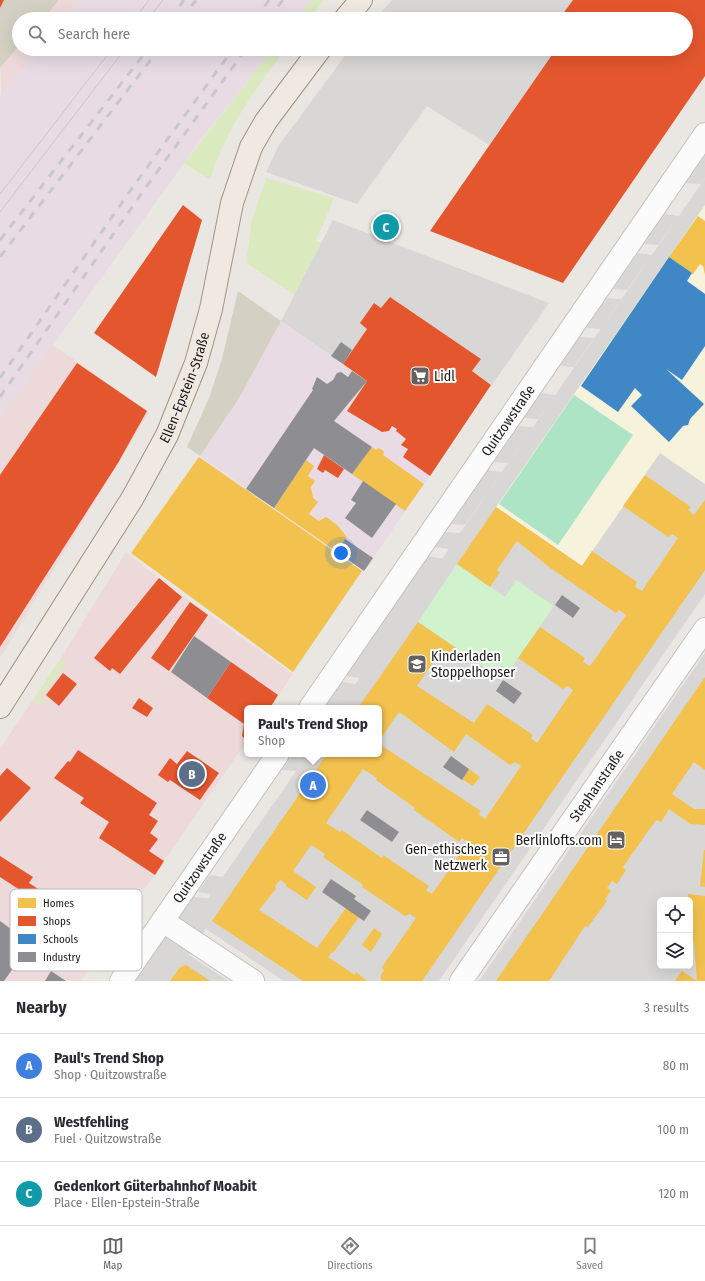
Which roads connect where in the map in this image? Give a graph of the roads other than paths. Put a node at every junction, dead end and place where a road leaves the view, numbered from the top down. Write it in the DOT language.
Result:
graph roads {
  1 [pos="361,0"];
  2 [pos="350,12"];
  3 [pos="314,56"];
  4 [pos="705,134"];
  5 [pos="705,629"];
  6 [pos="312,705"];
  7 [pos="0,707"];
  8 [pos="276,757"];
  9 [pos="163,921"];
  10 [pos="142,951"];
  11 [pos="128,971"];
  12 [pos="121,981"];
  13 [pos="253,981"];
  14 [pos="461,981"];
  1 -- 2 [label="main road"];
  3 -- 7 [label="main road, Ellen-Epstein-Straße"];
  4 -- 6 [label="street, Quitzowstraße"];
  5 -- 14 [label="street, Stephanstraße"];
  8 -- 9 [label="street, Quitzowstraße"];
  9 -- 10 [label="street, Quitzowstraße"];
  9 -- 13 [label="street"];
  11 -- 12 [label="street, Quitzowstraße"];
}
